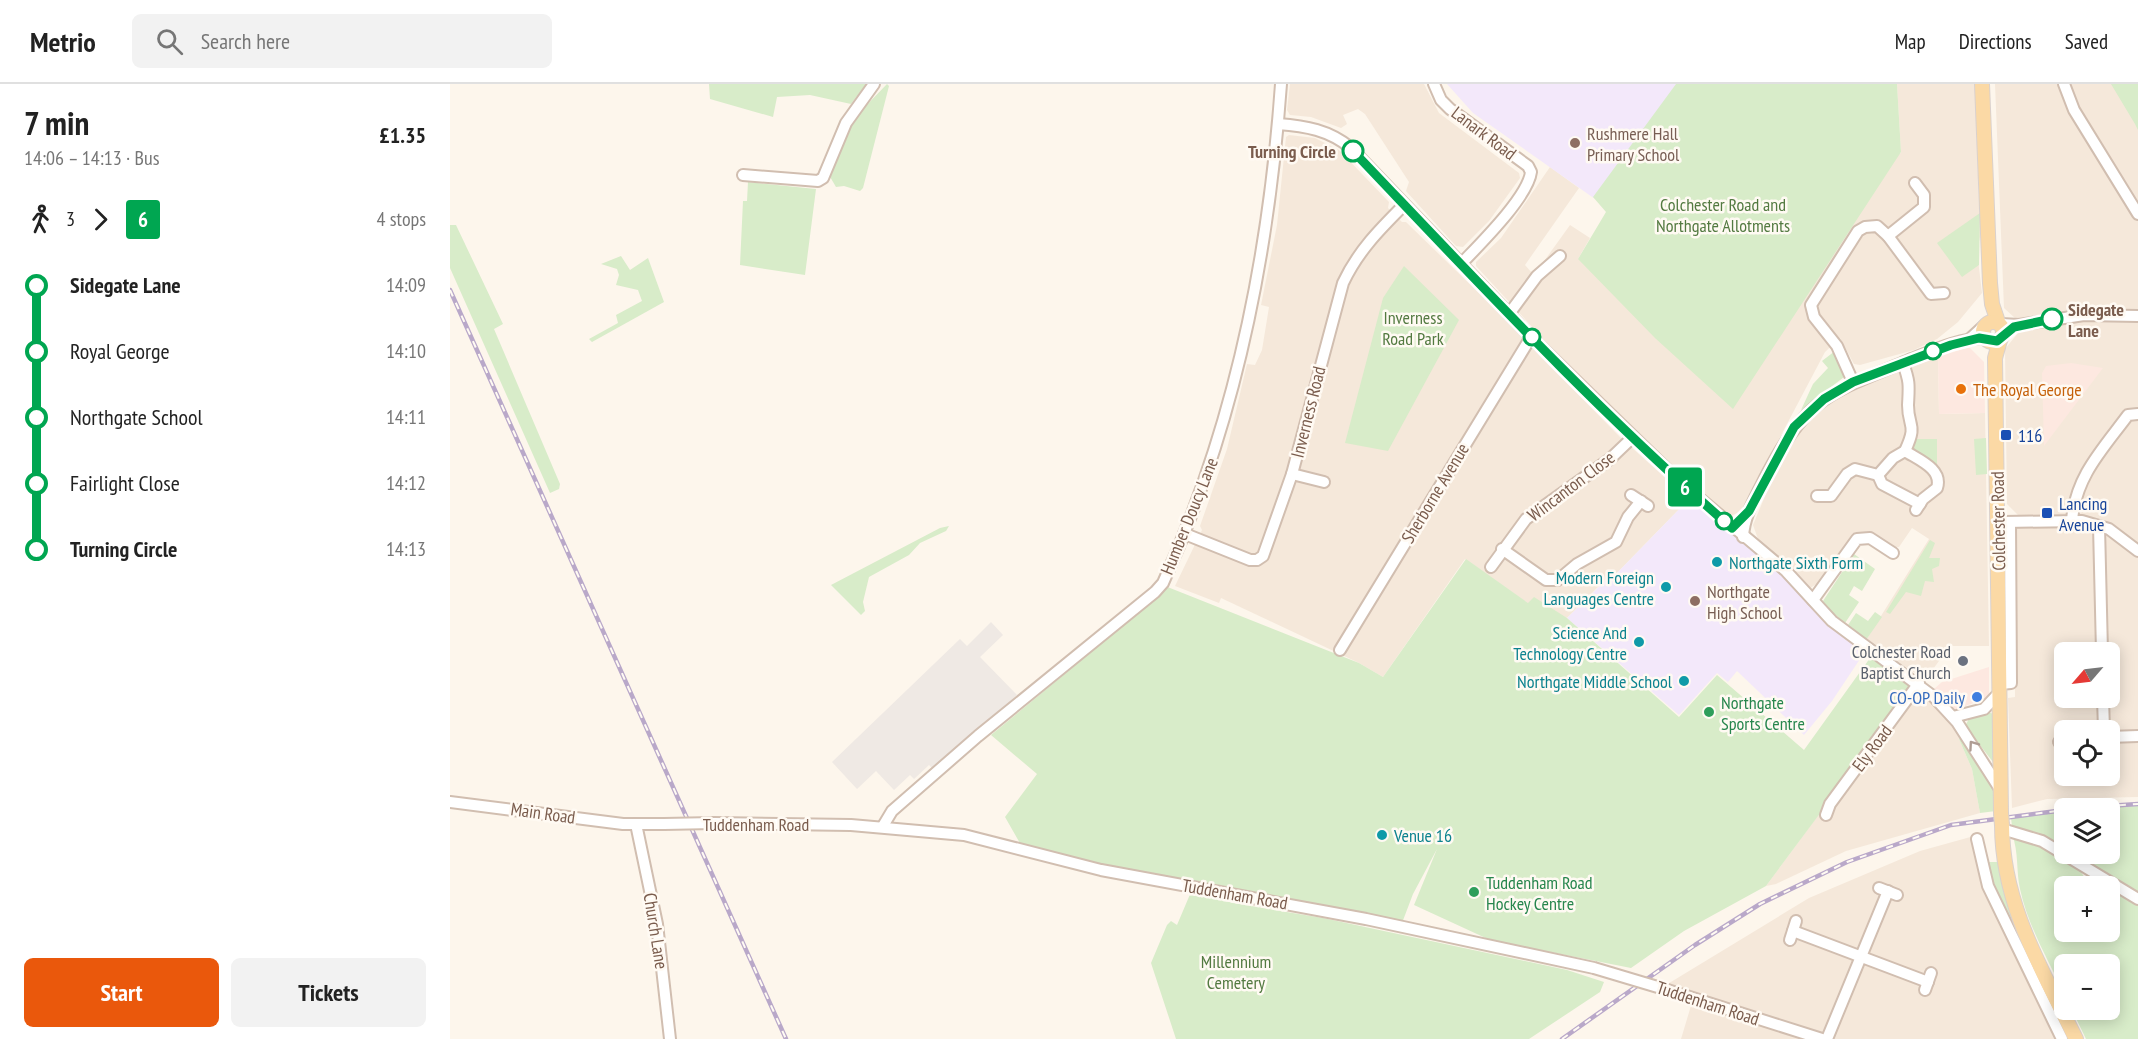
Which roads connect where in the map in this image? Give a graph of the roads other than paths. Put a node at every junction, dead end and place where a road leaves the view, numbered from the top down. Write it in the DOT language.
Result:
graph roads {
  1 [pos="874,84"];
  2 [pos="1281,84"];
  3 [pos="1434,84"];
  4 [pos="1982,84"];
  5 [pos="2064,84"];
  6 [pos="1278,124"];
  7 [pos="742,175"];
  8 [pos="1915,183"];
  9 [pos="1404,205"];
  10 [pos="2138,214"];
  11 [pos="1888,236"];
  12 [pos="1560,256"];
  13 [pos="1461,264"];
  14 [pos="1944,294"];
  15 [pos="1509,314"];
  16 [pos="2138,316"];
  17 [pos="1994,331"];
  18 [pos="1531,336"];
  19 [pos="1903,363"];
  20 [pos="1853,382"];
  21 [pos="2138,414"];
  22 [pos="1633,437"];
  23 [pos="1905,451"];
  24 [pos="1292,474"];
  25 [pos="1878,475"];
  26 [pos="1324,482"];
  27 [pos="1818,496"];
  28 [pos="1640,500"];
  29 [pos="1749,511"];
  30 [pos="2072,520"];
  31 [pos="2004,522"];
  32 [pos="2100,526"];
  33 [pos="1732,528"];
  34 [pos="1185,534"];
  35 [pos="1743,537"];
  36 [pos="1502,549"];
  37 [pos="2138,551"];
  38 [pos="1893,553"];
  39 [pos="1491,567"];
  40 [pos="1813,600"];
  41 [pos="2102,642"];
  42 [pos="1340,650"];
  43 [pos="1919,683"];
  44 [pos="2000,688"];
  45 [pos="1984,709"];
  46 [pos="2000,711"];
  47 [pos="1953,717"];
  48 [pos="2138,736"];
  49 [pos="2120,737"];
  50 [pos="2001,789"];
  51 [pos="450,802"];
  52 [pos="1826,815"];
  53 [pos="2002,822"];
  54 [pos="636,824"];
  55 [pos="883,826"];
  56 [pos="1977,839"];
  57 [pos="1888,891"];
  58 [pos="2138,899"];
  59 [pos="1793,931"];
  60 [pos="2022,943"];
  61 [pos="1861,956"];
  62 [pos="1928,982"];
  63 [pos="670,1039"];
  64 [pos="1822,1039"];
  65 [pos="1827,1039"];
  66 [pos="2062,1039"];
  67 [pos="2076,1039"];
  1 -- 7 [label="street"];
  2 -- 6 [label="street, Humber Doucy Lane"];
  3 -- 13 [label="street, Lanark Road"];
  4 -- 17 [label="main road"];
  5 -- 10 [label="street"];
  6 -- 9 [label="street"];
  6 -- 34 [label="street, Humber Doucy Lane"];
  8 -- 11 [label="street"];
  9 -- 13 [label="street"];
  9 -- 24 [label="street, Inverness Road"];
  11 -- 14 [label="street"];
  11 -- 20 [label="street"];
  12 -- 15 [label="street"];
  13 -- 15 [label="street"];
  15 -- 18 [label="street"];
  16 -- 17 [label="street"];
  17 -- 19 [label="street"];
  17 -- 31 [label="main road, Colchester Road"];
  18 -- 22 [label="street"];
  18 -- 42 [label="street, Sherborne Avenue"];
  19 -- 20 [label="street"];
  19 -- 23 [label="street"];
  20 -- 29 [label="street"];
  21 -- 30 [label="street"];
  22 -- 33 [label="street"];
  22 -- 36 [label="street, Wincanton Close"];
  23 -- 25 [label="street"];
  23 -- 25 [label="street"];
  24 -- 26 [label="street"];
  24 -- 34 [label="street, Inverness Road"];
  25 -- 27 [label="street"];
  28 -- 36 [label="street"];
  29 -- 33 [label="street"];
  29 -- 35 [label="street"];
  30 -- 31 [label="street"];
  30 -- 32 [label="street"];
  31 -- 44 [label="main road, Colchester Road"];
  32 -- 37 [label="street"];
  32 -- 41 [label="street"];
  33 -- 35 [label="street"];
  34 -- 55 [label="street, Humber Doucy Lane"];
  35 -- 40 [label="street"];
  36 -- 39 [label="street, Wincanton Close"];
  38 -- 40 [label="street"];
  40 -- 43 [label="street"];
  43 -- 47 [label="street"];
  43 -- 52 [label="street, Ely Road"];
  44 -- 45 [label="street"];
  44 -- 46 [label="main road, Colchester Road"];
  45 -- 46 [label="street"];
  45 -- 47 [label="street"];
  46 -- 50 [label="main road, Colchester Road"];
  50 -- 47 [label="street, one-way"];
  48 -- 49 [label="street"];
  50 -- 53 [label="main road, Colchester Road"];
  51 -- 54 [label="street, Main Road"];
  53 -- 58 [label="street"];
  53 -- 60 [label="main road, Colchester Road"];
  54 -- 55 [label="street, Tuddenham Road, bridge"];
  54 -- 63 [label="street, Church Lane"];
  55 -- 64 [label="street, Tuddenham Road, bridge"];
  56 -- 60 [label="street, Colchester Road"];
  57 -- 61 [label="street"];
  59 -- 61 [label="street"];
  60 -- 66 [label="street, Colchester Road"];
  60 -- 67 [label="main road, Colchester Road"];
  61 -- 62 [label="street"];
  61 -- 65 [label="street"];
}
